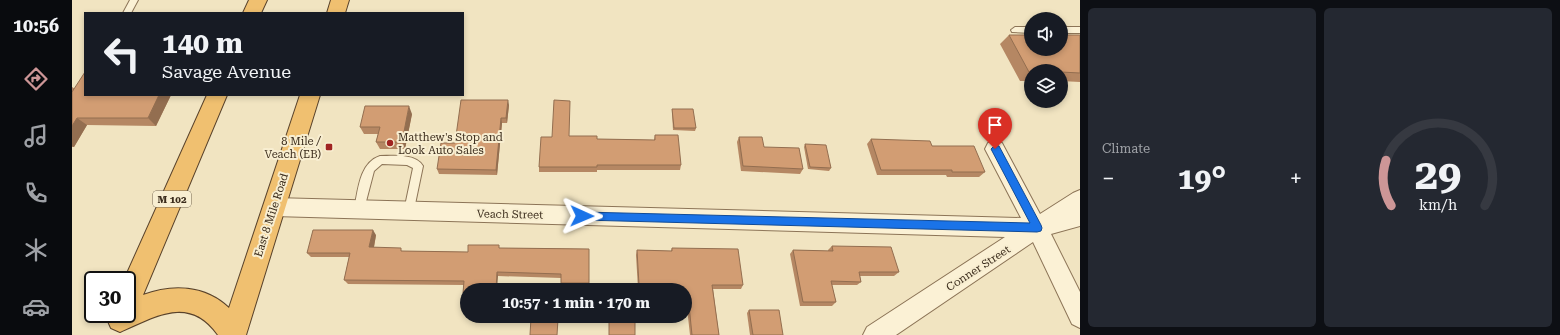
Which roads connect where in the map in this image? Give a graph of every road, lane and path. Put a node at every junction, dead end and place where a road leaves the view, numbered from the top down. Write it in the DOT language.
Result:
graph roads {
  1 [pos="134,0"];
  2 [pos="258,0"];
  3 [pos="340,0"];
  4 [pos="128,12"];
  5 [pos="252,12"];
  6 [pos="336,12"];
  7 [pos="1015,30"];
  8 [pos="1024,30"];
  9 [pos="1068,30"];
  10 [pos="1080,30"];
  11 [pos="217,96"];
  12 [pos="310,96"];
  13 [pos="995,149"];
  14 [pos="1080,199"];
  15 [pos="274,207"];
  16 [pos="360,210"];
  17 [pos="409,211"];
  18 [pos="1080,217"];
  19 [pos="1037,228"];
  20 [pos="136,283"];
  21 [pos="136,310"];
  22 [pos="1080,316"];
  23 [pos="233,335"];
  24 [pos="875,335"];
  1 -- 4 [label="lane"];
  2 -- 5 [label="highway"];
  3 -- 6 [label="highway"];
  7 -- 8 [label="lane"];
  9 -- 10 [label="lane"];
  11 -- 20 [label="highway, M 102"];
  12 -- 15 [label="highway, East 8 Mile Road"];
  13 -- 19 [label="street"];
  14 -- 19 [label="street, Conner Street"];
  15 -- 16 [label="street, Veach Street"];
  15 -- 23 [label="highway, East 8 Mile Road"];
  16 -- 17 [label="street, Veach Street"];
  16 -- 17 [label="lane"];
  17 -- 19 [label="street, Veach Street"];
  18 -- 19 [label="street, Veach Street"];
  19 -- 22 [label="street"];
  19 -- 24 [label="street, Conner Street"];
  21 -- 23 [label="highway"];
}
